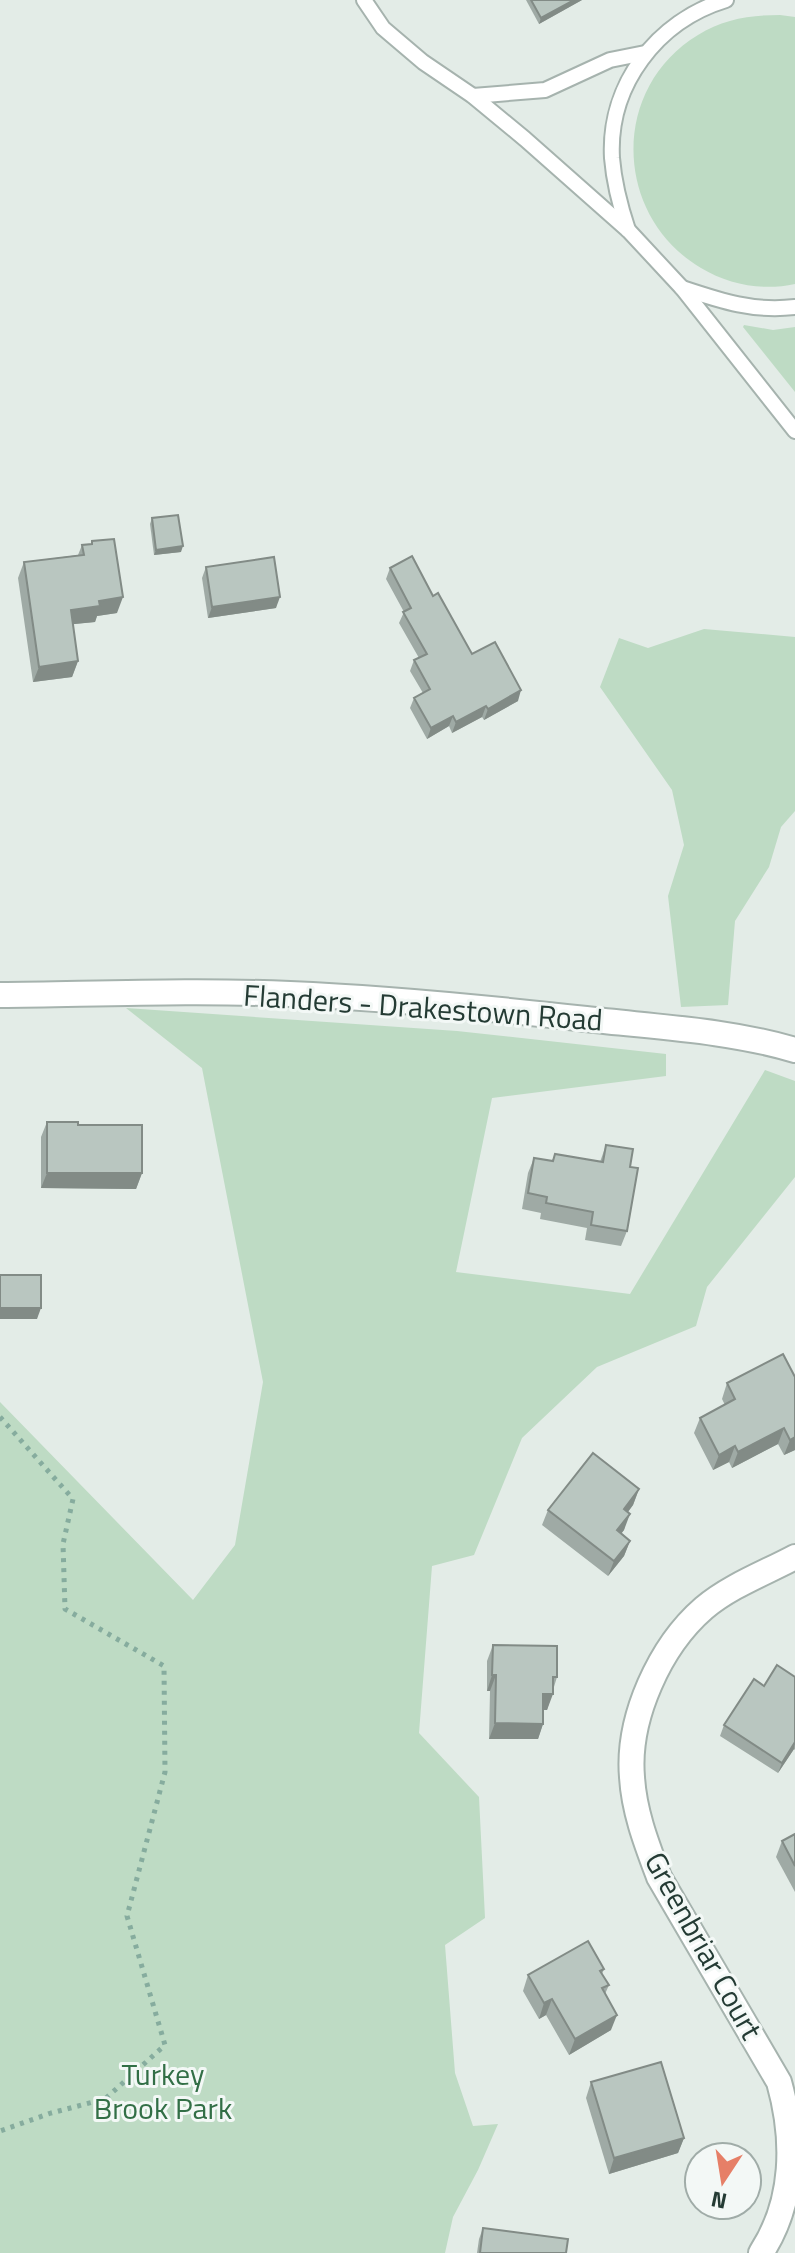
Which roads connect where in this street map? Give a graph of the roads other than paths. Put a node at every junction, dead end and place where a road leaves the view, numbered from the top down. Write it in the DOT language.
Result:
graph roads {
  1 [pos="364,0"];
  2 [pos="726,0"];
  3 [pos="645,53"];
  4 [pos="473,96"];
  5 [pos="629,231"];
  6 [pos="682,288"];
  7 [pos="795,307"];
  8 [pos="795,431"];
  9 [pos="0,995"];
  10 [pos="795,1050"];
  11 [pos="795,1557"];
  12 [pos="761,2253"];
  1 -- 4 [label="lane"];
  2 -- 3 [label="lane"];
  3 -- 4 [label="lane"];
  3 -- 5 [label="lane"];
  4 -- 5 [label="lane"];
  5 -- 6 [label="lane"];
  6 -- 7 [label="lane"];
  6 -- 8 [label="lane"];
  9 -- 10 [label="street, Flanders - Drakestown Road"];
  11 -- 12 [label="street, Greenbriar Court"];
}
